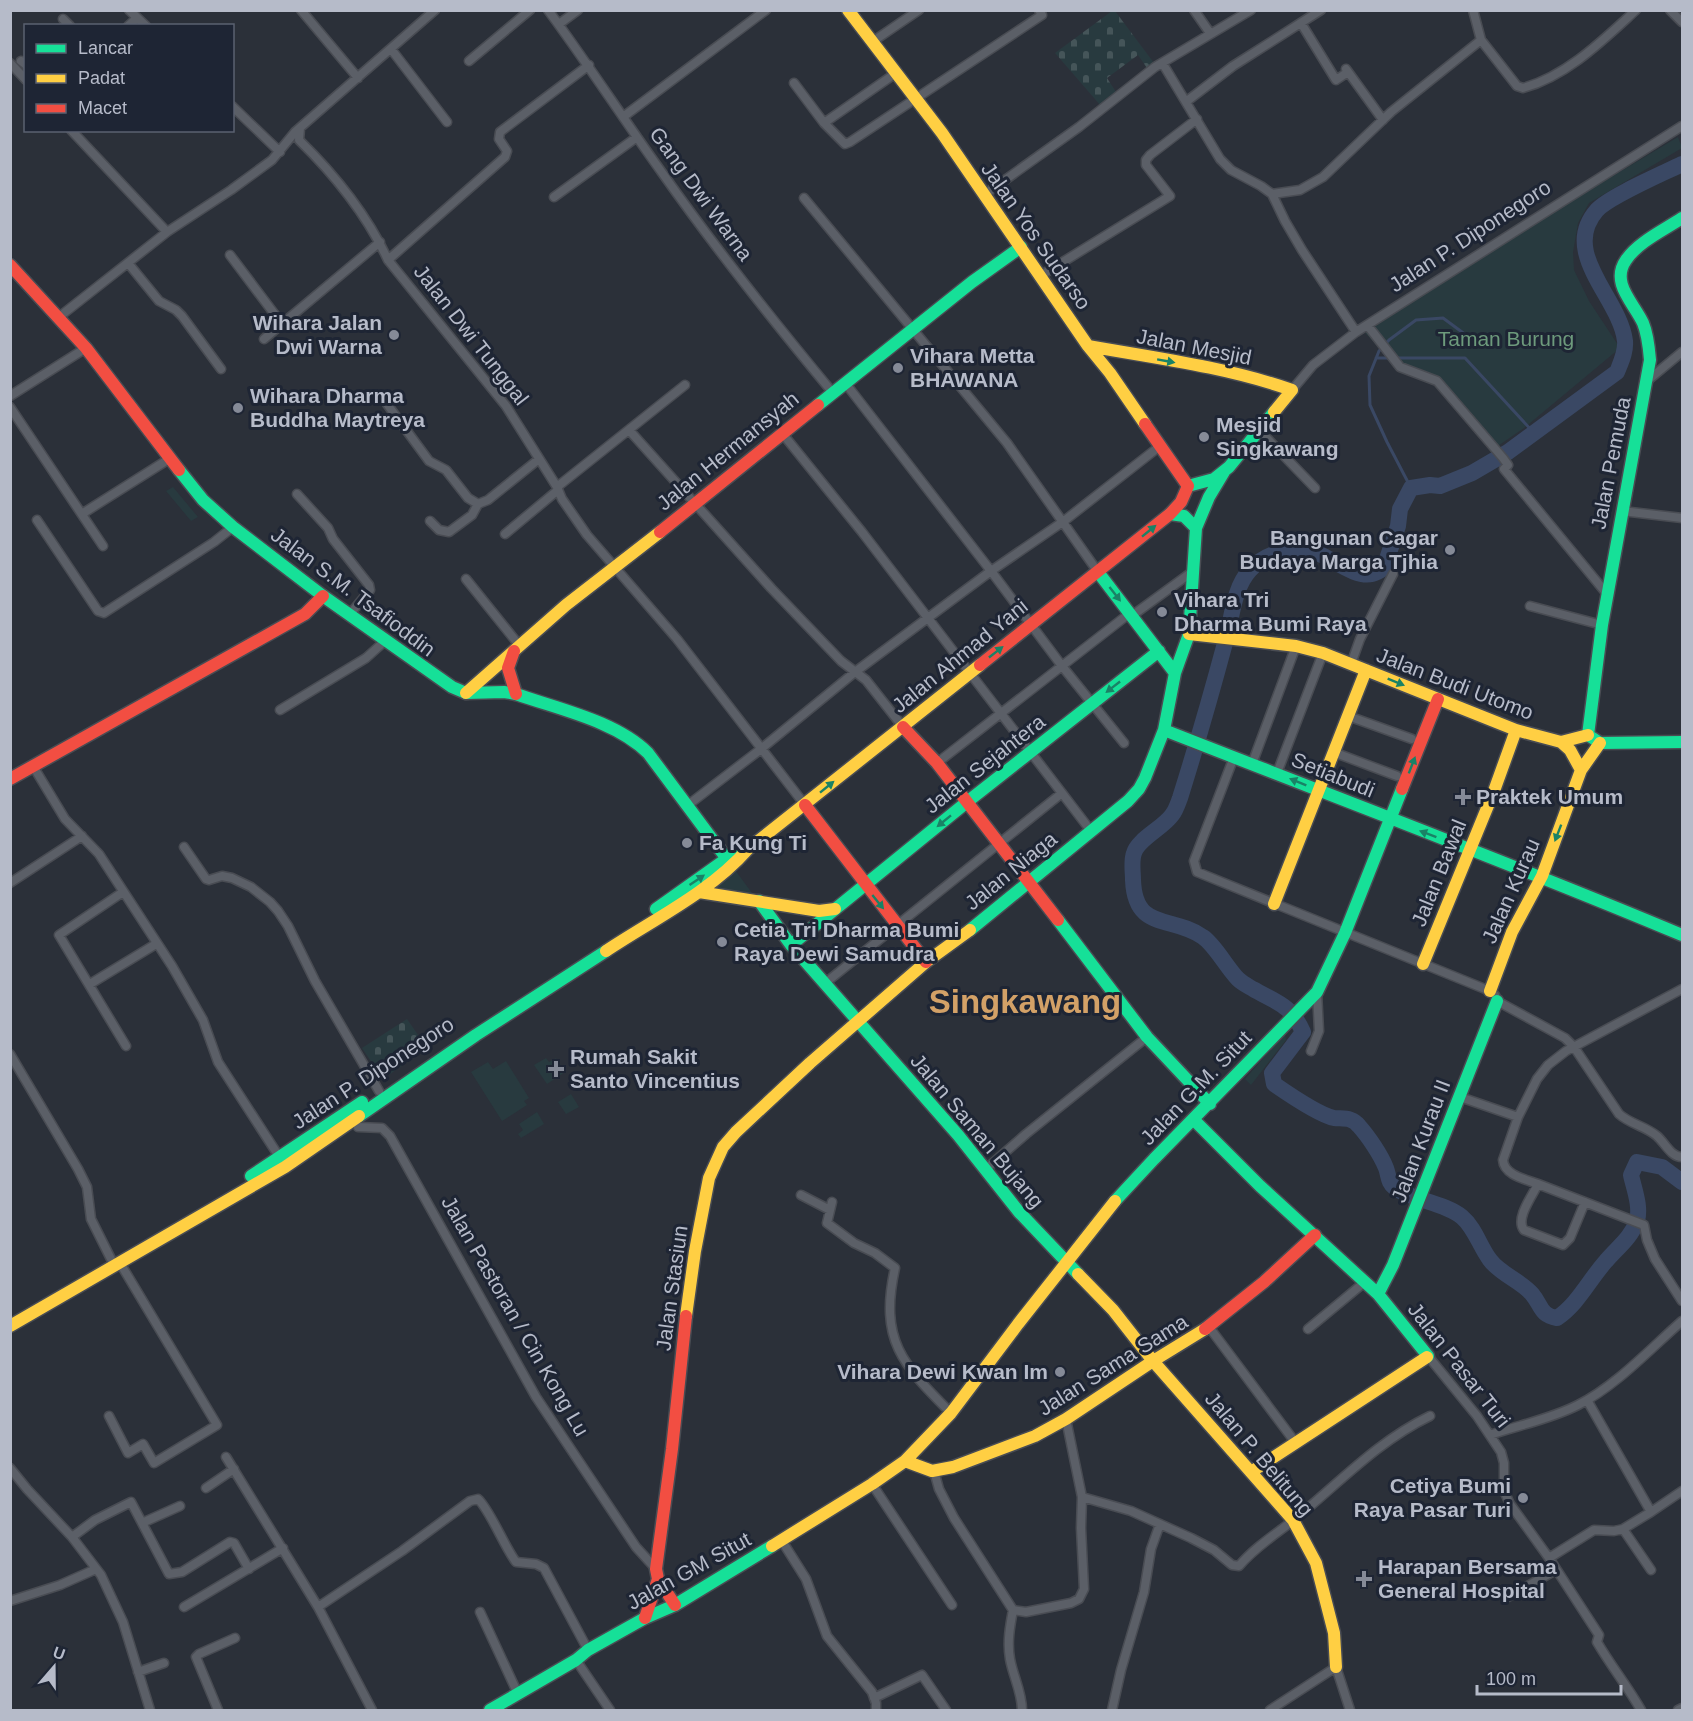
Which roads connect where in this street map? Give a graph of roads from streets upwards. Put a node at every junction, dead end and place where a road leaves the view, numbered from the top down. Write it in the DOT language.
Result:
graph roads {
  1 [pos="129,10"];
  2 [pos="302,10"];
  3 [pos="435,10"];
  4 [pos="530,10"];
  5 [pos="548,10"];
  6 [pos="578,10"];
  7 [pos="766,10"];
  8 [pos="848,10"];
  9 [pos="919,10"];
  10 [pos="1039,10"];
  11 [pos="1194,10"];
  12 [pos="1251,10"];
  13 [pos="1321,10"];
  14 [pos="1473,10"];
  15 [pos="1636,10"];
  16 [pos="1670,10"];
  17 [pos="137,18"];
  18 [pos="1683,22"];
  19 [pos="1301,23"];
  20 [pos="130,24"];
  21 [pos="144,24"];
  22 [pos="559,24"];
  23 [pos="1210,33"];
  24 [pos="1481,39"];
  25 [pos="872,42"];
  26 [pos="391,49"];
  27 [pos="469,62"];
  28 [pos="10,63"];
  29 [pos="1163,64"];
  30 [pos="589,65"];
  31 [pos="896,73"];
  32 [pos="24,78"];
  33 [pos="358,78"];
  34 [pos="794,83"];
  35 [pos="915,98"];
  36 [pos="1187,101"];
  37 [pos="234,108"];
  38 [pos="623,117"];
  39 [pos="1197,119"];
  40 [pos="1383,120"];
  41 [pos="447,122"];
  42 [pos="824,123"];
  43 [pos="1683,126"];
  44 [pos="300,128"];
  45 [pos="74,132"];
  46 [pos="637,137"];
  47 [pos="299,140"];
  48 [pos="281,150"];
  49 [pos="1272,194"];
  50 [pos="984,195"];
  51 [pos="554,197"];
  52 [pos="804,198"];
  53 [pos="1683,218"];
  54 [pos="167,232"];
  55 [pos="380,242"];
  56 [pos="1021,247"];
  57 [pos="230,255"];
  58 [pos="388,260"];
  59 [pos="128,263"];
  60 [pos="10,265"];
  61 [pos="1040,276"];
  62 [pos="59,317"];
  63 [pos="282,324"];
  64 [pos="1368,326"];
  65 [pos="913,331"];
  66 [pos="1356,332"];
  67 [pos="264,339"];
  68 [pos="1088,346"];
  69 [pos="86,348"];
  70 [pos="1682,352"];
  71 [pos="1128,354"];
  72 [pos="221,369"];
  73 [pos="1110,373"];
  74 [pos="1646,381"];
  75 [pos="846,384"];
  76 [pos="685,386"];
  77 [pos="1292,390"];
  78 [pos="832,393"];
  79 [pos="10,396"];
  80 [pos="387,404"];
  81 [pos="10,407"];
  82 [pos="629,430"];
  83 [pos="1259,430"];
  84 [pos="782,433"];
  85 [pos="1160,446"];
  86 [pos="169,459"];
  87 [pos="539,459"];
  88 [pos="1224,472"];
  89 [pos="1188,486"];
  90 [pos="1315,488"];
  91 [pos="558,489"];
  92 [pos="297,494"];
  93 [pos="696,503"];
  94 [pos="478,504"];
  95 [pos="1622,511"];
  96 [pos="85,512"];
  97 [pos="1170,514"];
  98 [pos="1683,518"];
  99 [pos="37,520"];
  100 [pos="430,521"];
  101 [pos="1064,521"];
  102 [pos="233,527"];
  103 [pos="1196,528"];
  104 [pos="505,534"];
  105 [pos="103,546"];
  106 [pos="614,568"];
  107 [pos="991,572"];
  108 [pos="1098,572"];
  109 [pos="1192,572"];
  110 [pos="1393,574"];
  111 [pos="466,579"];
  112 [pos="1607,594"];
  113 [pos="323,596"];
  114 [pos="1530,606"];
  115 [pos="350,614"];
  116 [pos="1131,614"];
  117 [pos="926,617"];
  118 [pos="1031,624"];
  119 [pos="1602,625"];
  120 [pos="1189,634"];
  121 [pos="386,640"];
  122 [pos="517,646"];
  123 [pos="1296,646"];
  124 [pos="1159,651"];
  125 [pos="1323,653"];
  126 [pos="1351,664"];
  127 [pos="1062,666"];
  128 [pos="1366,670"];
  129 [pos="855,672"];
  130 [pos="969,673"];
  131 [pos="1174,673"];
  132 [pos="466,693"];
  133 [pos="516,694"];
  134 [pos="1438,699"];
  135 [pos="1092,704"];
  136 [pos="280,710"];
  137 [pos="1001,713"];
  138 [pos="1348,716"];
  139 [pos="903,727"];
  140 [pos="1164,730"];
  141 [pos="1516,730"];
  142 [pos="1588,735"];
  143 [pos="1412,739"];
  144 [pos="1561,742"];
  145 [pos="1683,742"];
  146 [pos="1124,743"];
  147 [pos="1600,743"];
  148 [pos="760,749"];
  149 [pos="1333,752"];
  150 [pos="1031,753"];
  151 [pos="1234,757"];
  152 [pos="937,763"];
  153 [pos="1252,764"];
  154 [pos="33,766"];
  155 [pos="1581,770"];
  156 [pos="1277,773"];
  157 [pos="1397,776"];
  158 [pos="10,779"];
  159 [pos="1318,790"];
  160 [pos="1062,793"];
  161 [pos="967,802"];
  162 [pos="688,805"];
  163 [pos="805,805"];
  164 [pos="1391,819"];
  165 [pos="1091,831"];
  166 [pos="82,836"];
  167 [pos="999,843"];
  168 [pos="184,847"];
  169 [pos="748,849"];
  170 [pos="1469,850"];
  171 [pos="727,859"];
  172 [pos="1542,876"];
  173 [pos="1029,881"];
  174 [pos="10,883"];
  175 [pos="865,885"];
  176 [pos="123,892"];
  177 [pos="699,892"];
  178 [pos="759,901"];
  179 [pos="1274,904"];
  180 [pos="836,908"];
  181 [pos="897,925"];
  182 [pos="1345,933"];
  183 [pos="1683,935"];
  184 [pos="156,944"];
  185 [pos="791,945"];
  186 [pos="926,962"];
  187 [pos="1423,964"];
  188 [pos="90,984"];
  189 [pos="824,984"];
  190 [pos="1683,989"];
  191 [pos="1313,996"];
  192 [pos="1493,996"];
  193 [pos="858,1023"];
  194 [pos="1147,1037"];
  195 [pos="126,1046"];
  196 [pos="1574,1047"];
  197 [pos="1311,1052"];
  198 [pos="10,1054"];
  199 [pos="379,1091"];
  200 [pos="1460,1096"];
  201 [pos="1210,1104"];
  202 [pos="1518,1117"];
  203 [pos="1194,1120"];
  204 [pos="358,1127"];
  205 [pos="306,1147"];
  206 [pos="1683,1157"];
  207 [pos="280,1158"];
  208 [pos="985,1170"];
  209 [pos="1538,1184"];
  210 [pos="801,1195"];
  211 [pos="1586,1202"];
  212 [pos="1315,1235"];
  213 [pos="116,1261"];
  214 [pos="1066,1262"];
  215 [pos="1366,1281"];
  216 [pos="1378,1294"];
  217 [pos="1683,1301"];
  218 [pos="10,1316"];
  219 [pos="1683,1321"];
  220 [pos="10,1326"];
  221 [pos="1209,1327"];
  222 [pos="1308,1329"];
  223 [pos="1428,1356"];
  224 [pos="1153,1361"];
  225 [pos="1587,1400"];
  226 [pos="951,1413"];
  227 [pos="109,1416"];
  228 [pos="1430,1416"];
  229 [pos="1066,1419"];
  230 [pos="1490,1435"];
  231 [pos="1295,1442"];
  232 [pos="226,1457"];
  233 [pos="905,1461"];
  234 [pos="10,1468"];
  235 [pos="234,1469"];
  236 [pos="934,1471"];
  237 [pos="1251,1472"];
  238 [pos="872,1484"];
  239 [pos="206,1488"];
  240 [pos="1683,1491"];
  241 [pos="1082,1497"];
  242 [pos="180,1506"];
  243 [pos="1651,1512"];
  244 [pos="1293,1520"];
  245 [pos="142,1523"];
  246 [pos="1160,1524"];
  247 [pos="1623,1529"];
  248 [pos="72,1537"];
  249 [pos="782,1541"];
  250 [pos="283,1548"];
  251 [pos="1549,1558"];
  252 [pos="96,1569"];
  253 [pos="249,1569"];
  254 [pos="1556,1570"];
  255 [pos="1651,1570"];
  256 [pos="657,1574"];
  257 [pos="1508,1597"];
  258 [pos="10,1601"];
  259 [pos="675,1605"];
  260 [pos="952,1605"];
  261 [pos="184,1606"];
  262 [pos="318,1607"];
  263 [pos="1013,1610"];
  264 [pos="480,1612"];
  265 [pos="645,1618"];
  266 [pos="235,1638"];
  267 [pos="588,1650"];
  268 [pos="576,1660"];
  269 [pos="164,1663"];
  270 [pos="1336,1667"];
  271 [pos="138,1672"];
  272 [pos="518,1694"];
  273 [pos="874,1698"];
  274 [pos="1683,1708"];
  275 [pos="150,1710"];
  276 [pos="218,1710"];
  277 [pos="372,1710"];
  278 [pos="490,1710"];
  279 [pos="610,1710"];
  280 [pos="876,1710"];
  281 [pos="946,1710"];
  282 [pos="1022,1710"];
  283 [pos="1112,1710"];
  284 [pos="1270,1710"];
  285 [pos="1350,1710"];
  286 [pos="1641,1710"];
  287 [pos="1678,1710"];
  1 -- 17 [label="street"];
  2 -- 33 [label="street"];
  3 -- 26 [label="street"];
  4 -- 27 [label="street"];
  5 -- 22 [label="street, Gang Dwi Warna"];
  6 -- 22 [label="street"];
  7 -- 38 [label="street"];
  8 -- 25 [label="street, Jalan Yos Sudarso"];
  9 -- 25 [label="street"];
  10 -- 35 [label="street"];
  11 -- 23 [label="street"];
  12 -- 23 [label="street"];
  13 -- 19 [label="street"];
  14 -- 24 [label="street"];
  15 -- 24 [label="street"];
  16 -- 18 [label="street"];
  17 -- 20 [label="street"];
  17 -- 21 [label="street"];
  19 -- 36 [label="street"];
  19 -- 40 [label="street"];
  22 -- 30 [label="street, Gang Dwi Warna"];
  23 -- 29 [label="street"];
  24 -- 40 [label="street"];
  25 -- 31 [label="street, Jalan Yos Sudarso"];
  26 -- 33 [label="street"];
  26 -- 41 [label="street"];
  28 -- 32 [label="street"];
  29 -- 36 [label="street"];
  29 -- 50 [label="street"];
  30 -- 38 [label="street, Gang Dwi Warna"];
  30 -- 58 [label="street"];
  31 -- 35 [label="street, Jalan Yos Sudarso"];
  31 -- 42 [label="street"];
  33 -- 44 [label="street"];
  34 -- 42 [label="street"];
  35 -- 42 [label="street"];
  35 -- 50 [label="street, Jalan Yos Sudarso"];
  36 -- 39 [label="street"];
  37 -- 48 [label="street"];
  38 -- 46 [label="street, Gang Dwi Warna"];
  39 -- 49 [label="street"];
  39 -- 61 [label="street"];
  40 -- 49 [label="street"];
  43 -- 64 [label="street, Jalan P. Diponegoro"];
  44 -- 47 [label="street"];
  44 -- 48 [label="street"];
  45 -- 54 [label="street"];
  46 -- 51 [label="street"];
  46 -- 78 [label="street, Gang Dwi Warna"];
  47 -- 48 [label="street"];
  47 -- 55 [label="street, Jalan Dwi Tunggal"];
  48 -- 54 [label="street"];
  49 -- 66 [label="street"];
  50 -- 56 [label="street, Jalan Yos Sudarso"];
  52 -- 65 [label="street"];
  53 -- 74 [label="street, Jalan Pemuda"];
  54 -- 59 [label="street"];
  55 -- 58 [label="street, Jalan Dwi Tunggal"];
  55 -- 63 [label="street"];
  56 -- 61 [label="street, Jalan Yos Sudarso"];
  56 -- 65 [label="street, Jalan Hermansyah"];
  57 -- 63 [label="street"];
  58 -- 87 [label="street, Jalan Dwi Tunggal"];
  59 -- 62 [label="street"];
  59 -- 72 [label="street"];
  60 -- 62 [label="street, Jalan S.M. Tsafioddin"];
  61 -- 68 [label="street, Jalan Yos Sudarso"];
  62 -- 69 [label="street, Jalan S.M. Tsafioddin"];
  63 -- 67 [label="street"];
  64 -- 66 [label="street, Jalan P. Diponegoro"];
  64 -- 112 [label="street"];
  65 -- 75 [label="street, Jalan Hermansyah"];
  65 -- 101 [label="street"];
  66 -- 77 [label="street, Jalan P. Diponegoro"];
  68 -- 71 [label="street, Jalan Mesjid"];
  68 -- 73 [label="street, Jalan Yos Sudarso"];
  69 -- 79 [label="street"];
  69 -- 86 [label="street, Jalan S.M. Tsafioddin"];
  70 -- 74 [label="street"];
  71 -- 73 [label="street"];
  71 -- 77 [label="street, Jalan Mesjid, one-way"];
  73 -- 85 [label="street, Jalan Yos Sudarso"];
  74 -- 95 [label="street, Jalan Pemuda"];
  75 -- 78 [label="street, Jalan Hermansyah"];
  75 -- 107 [label="street"];
  76 -- 82 [label="street"];
  77 -- 83 [label="street"];
  78 -- 84 [label="street, Jalan Hermansyah"];
  80 -- 94 [label="street"];
  81 -- 105 [label="street"];
  82 -- 91 [label="street"];
  82 -- 93 [label="street"];
  83 -- 88 [label="street"];
  83 -- 90 [label="street"];
  84 -- 93 [label="street, Jalan Hermansyah"];
  84 -- 117 [label="street"];
  85 -- 89 [label="street, Jalan Yos Sudarso"];
  85 -- 101 [label="street"];
  86 -- 96 [label="street"];
  86 -- 102 [label="street, Jalan S.M. Tsafioddin"];
  87 -- 91 [label="street, Jalan Dwi Tunggal"];
  87 -- 94 [label="street"];
  88 -- 89 [label="street"];
  88 -- 103 [label="street"];
  89 -- 97 [label="street, Jalan Ahmad Yani"];
  91 -- 104 [label="street"];
  91 -- 106 [label="street, Jalan Dwi Tunggal"];
  92 -- 115 [label="street"];
  93 -- 106 [label="street, Jalan Hermansyah"];
  93 -- 129 [label="street"];
  94 -- 100 [label="street"];
  95 -- 98 [label="street"];
  95 -- 112 [label="street, Jalan Pemuda"];
  97 -- 103 [label="street"];
  108 -- 97 [label="street, Jalan Ahmad Yani, one-way"];
  99 -- 102 [label="street"];
  101 -- 107 [label="street"];
  101 -- 108 [label="street"];
  102 -- 113 [label="street, Jalan S.M. Tsafioddin"];
  103 -- 109 [label="street"];
  106 -- 122 [label="street, Jalan Hermansyah"];
  106 -- 148 [label="street, Jalan Dwi Tunggal"];
  107 -- 117 [label="street"];
  107 -- 118 [label="street"];
  108 -- 116 [label="street, one-way"];
  108 -- 118 [label="street, Jalan Ahmad Yani"];
  109 -- 116 [label="street"];
  109 -- 120 [label="street"];
  110 -- 126 [label="street"];
  111 -- 122 [label="street"];
  112 -- 119 [label="street, Jalan Pemuda"];
  113 -- 115 [label="street, Jalan S.M. Tsafioddin"];
  113 -- 154 [label="street"];
  114 -- 119 [label="street"];
  115 -- 121 [label="street, Jalan S.M. Tsafioddin"];
  116 -- 124 [label="street"];
  116 -- 127 [label="street"];
  117 -- 129 [label="street"];
  117 -- 130 [label="street"];
  118 -- 127 [label="street"];
  130 -- 118 [label="street, Jalan Ahmad Yani, one-way"];
  119 -- 142 [label="street, Jalan Pemuda"];
  120 -- 123 [label="street, Jalan Budi Utomo"];
  120 -- 131 [label="street"];
  121 -- 132 [label="street, Jalan S.M. Tsafioddin"];
  121 -- 136 [label="street"];
  122 -- 132 [label="street, Jalan Hermansyah"];
  122 -- 133 [label="street"];
  123 -- 125 [label="street, Jalan Budi Utomo"];
  123 -- 153 [label="street"];
  124 -- 131 [label="street"];
  124 -- 135 [label="street, Jalan Sejahtera, one-way"];
  125 -- 126 [label="street, Jalan Budi Utomo"];
  125 -- 156 [label="street"];
  126 -- 128 [label="street, Jalan Budi Utomo"];
  127 -- 135 [label="street"];
  127 -- 137 [label="street"];
  128 -- 134 [label="street, Jalan Budi Utomo, one-way"];
  128 -- 138 [label="street"];
  129 -- 139 [label="street"];
  129 -- 148 [label="street"];
  130 -- 137 [label="street"];
  130 -- 139 [label="street, Jalan Ahmad Yani"];
  131 -- 140 [label="street"];
  132 -- 133 [label="street, Jalan S.M. Tsafioddin"];
  133 -- 162 [label="street, Jalan S.M. Tsafioddin"];
  134 -- 141 [label="street, Jalan Budi Utomo"];
  164 -- 134 [label="street, Jalan G.M. Situt, one-way"];
  135 -- 146 [label="street"];
  135 -- 150 [label="street, Jalan Sejahtera"];
  137 -- 150 [label="street"];
  137 -- 152 [label="street"];
  138 -- 143 [label="street"];
  138 -- 149 [label="street"];
  139 -- 152 [label="street"];
  163 -- 139 [label="street, Jalan Ahmad Yani, one-way"];
  140 -- 151 [label="street, Setiabudi"];
  140 -- 165 [label="street, Jalan Niaga"];
  141 -- 144 [label="street, Jalan Budi Utomo"];
  141 -- 170 [label="street, Jalan Bawal"];
  142 -- 144 [label="street, Jalan Budi Utomo"];
  142 -- 147 [label="street"];
  144 -- 155 [label="street"];
  145 -- 147 [label="street"];
  147 -- 155 [label="street, Jalan Kurau"];
  148 -- 162 [label="street"];
  148 -- 163 [label="street, Jalan Dwi Tunggal"];
  149 -- 157 [label="street"];
  149 -- 159 [label="street"];
  150 -- 160 [label="street"];
  150 -- 161 [label="street, Jalan Sejahtera"];
  151 -- 153 [label="street, Setiabudi"];
  151 -- 179 [label="street"];
  152 -- 161 [label="street"];
  153 -- 156 [label="street, Setiabudi"];
  154 -- 158 [label="street"];
  154 -- 166 [label="street"];
  155 -- 172 [label="street, Jalan Kurau, one-way"];
  159 -- 156 [label="street, Setiabudi, one-way"];
  159 -- 164 [label="street, Setiabudi"];
  159 -- 179 [label="street"];
  160 -- 165 [label="street"];
  160 -- 167 [label="street"];
  161 -- 167 [label="street"];
  161 -- 175 [label="street, Jalan Sejahtera, one-way"];
  162 -- 171 [label="street, Jalan S.M. Tsafioddin"];
  163 -- 169 [label="street, Jalan Ahmad Yani"];
  163 -- 175 [label="street"];
  170 -- 164 [label="street, Setiabudi, one-way"];
  164 -- 182 [label="street, Jalan G.M. Situt"];
  165 -- 173 [label="street, Jalan Niaga"];
  166 -- 174 [label="street"];
  166 -- 176 [label="street"];
  167 -- 173 [label="street"];
  167 -- 181 [label="street"];
  168 -- 199 [label="street"];
  169 -- 171 [label="street, Jalan P. Diponegoro"];
  169 -- 177 [label="street, Jalan P. Diponegoro"];
  170 -- 172 [label="street, Setiabudi"];
  170 -- 187 [label="street, Jalan Bawal"];
  199 -- 171 [label="street, Jalan P. Diponegoro, one-way"];
  172 -- 183 [label="street, Setiabudi"];
  172 -- 192 [label="street, Jalan Kurau"];
  173 -- 186 [label="street, Jalan Niaga"];
  173 -- 194 [label="street"];
  175 -- 180 [label="street, Jalan Sejahtera"];
  175 -- 181 [label="street, one-way"];
  176 -- 184 [label="street"];
  176 -- 188 [label="street"];
  177 -- 178 [label="street"];
  177 -- 205 [label="street, Jalan P. Diponegoro"];
  178 -- 180 [label="street"];
  178 -- 185 [label="street, Jalan Saman Bujang"];
  179 -- 182 [label="street"];
  180 -- 185 [label="street, Jalan Sejahtera"];
  181 -- 186 [label="street"];
  181 -- 189 [label="street"];
  182 -- 187 [label="street"];
  182 -- 191 [label="street, Jalan G.M. Situt"];
  184 -- 188 [label="street"];
  184 -- 207 [label="street"];
  185 -- 189 [label="street, Jalan Saman Bujang"];
  186 -- 193 [label="street, Jalan Niaga"];
  187 -- 192 [label="street"];
  188 -- 195 [label="street"];
  189 -- 193 [label="street, Jalan Saman Bujang"];
  190 -- 196 [label="street"];
  191 -- 197 [label="street"];
  191 -- 201 [label="street, Jalan G.M. Situt"];
  192 -- 196 [label="street"];
  192 -- 200 [label="street, Jalan Kurau II"];
  193 -- 208 [label="street, Jalan Saman Bujang"];
  193 -- 256 [label="street, Jalan Stasiun"];
  194 -- 201 [label="street"];
  194 -- 208 [label="street"];
  196 -- 202 [label="street"];
  196 -- 206 [label="street"];
  198 -- 213 [label="street"];
  199 -- 205 [label="street, Jalan P. Diponegoro"];
  200 -- 202 [label="street"];
  200 -- 216 [label="street, Jalan Kurau II"];
  201 -- 203 [label="street, Jalan G.M. Situt"];
  202 -- 209 [label="street"];
  203 -- 212 [label="street, Jalan Pasar Turi"];
  203 -- 214 [label="street, Jalan G.M. Situt"];
  204 -- 256 [label="street, Jalan Pastoran / Cin Kong Lu"];
  205 -- 207 [label="street, Jalan P. Diponegoro"];
  205 -- 213 [label="street, Jalan P. Diponegoro"];
  207 -- 213 [label="street, Jalan P. Diponegoro"];
  208 -- 214 [label="street, Jalan Saman Bujang"];
  209 -- 211 [label="street"];
  209 -- 211 [label="street"];
  210 -- 226 [label="street"];
  211 -- 217 [label="street"];
  212 -- 215 [label="street, Jalan Pasar Turi"];
  212 -- 221 [label="street, Jalan Sama Sama"];
  213 -- 218 [label="street, Jalan P. Diponegoro"];
  213 -- 220 [label="street, Jalan P. Diponegoro"];
  213 -- 227 [label="street"];
  214 -- 224 [label="street, Jalan P. Belitung"];
  214 -- 226 [label="street, Jalan G.M. Situt"];
  215 -- 216 [label="street, Jalan Pasar Turi"];
  215 -- 222 [label="street"];
  216 -- 223 [label="street, Jalan Pasar Turi"];
  219 -- 225 [label="street"];
  221 -- 224 [label="street, Jalan Sama Sama"];
  221 -- 231 [label="street"];
  223 -- 230 [label="street, Jalan Pasar Turi"];
  223 -- 231 [label="street"];
  224 -- 229 [label="street, Jalan Sama Sama"];
  224 -- 237 [label="street, Jalan P. Belitung"];
  225 -- 230 [label="street"];
  225 -- 243 [label="street"];
  226 -- 233 [label="street, Jalan G.M. Situt"];
  228 -- 244 [label="street"];
  229 -- 236 [label="street, Jalan Sama Sama"];
  229 -- 241 [label="street"];
  230 -- 251 [label="street, Jalan Pasar Turi"];
  231 -- 237 [label="street"];
  232 -- 235 [label="street"];
  233 -- 236 [label="street"];
  233 -- 238 [label="street, Jalan GM Situt"];
  234 -- 248 [label="street"];
  235 -- 239 [label="street"];
  235 -- 250 [label="street"];
  236 -- 263 [label="street"];
  237 -- 244 [label="street, Jalan P. Belitung"];
  238 -- 249 [label="street, Jalan GM Situt"];
  238 -- 260 [label="street"];
  240 -- 243 [label="street"];
  241 -- 246 [label="street"];
  241 -- 263 [label="street"];
  242 -- 245 [label="street"];
  243 -- 247 [label="street"];
  244 -- 246 [label="street"];
  244 -- 270 [label="street, Jalan P. Belitung"];
  245 -- 248 [label="street"];
  245 -- 253 [label="street"];
  246 -- 283 [label="street"];
  247 -- 251 [label="street"];
  247 -- 255 [label="street"];
  248 -- 252 [label="street"];
  249 -- 259 [label="street, Jalan GM Situt"];
  249 -- 273 [label="street"];
  250 -- 253 [label="street"];
  250 -- 262 [label="street"];
  251 -- 254 [label="street, Jalan Pasar Turi"];
  252 -- 258 [label="street"];
  252 -- 271 [label="street"];
  253 -- 261 [label="street"];
  254 -- 257 [label="street"];
  254 -- 286 [label="street, Jalan Pasar Turi"];
  256 -- 259 [label="street"];
  256 -- 265 [label="street, Jalan Stasiun"];
  259 -- 265 [label="street, Jalan GM Situt"];
  262 -- 267 [label="street"];
  262 -- 277 [label="street"];
  263 -- 282 [label="street"];
  264 -- 272 [label="street"];
  265 -- 267 [label="street, Jalan GM Situt"];
  266 -- 276 [label="street"];
  267 -- 268 [label="street, Jalan GM Situt"];
  268 -- 272 [label="street, Jalan GM Situt"];
  268 -- 279 [label="street"];
  269 -- 271 [label="street"];
  270 -- 284 [label="street"];
  270 -- 285 [label="street"];
  271 -- 275 [label="street"];
  272 -- 278 [label="street, Jalan GM Situt"];
  273 -- 280 [label="street"];
  273 -- 281 [label="street"];
  274 -- 287 [label="street"];
}
